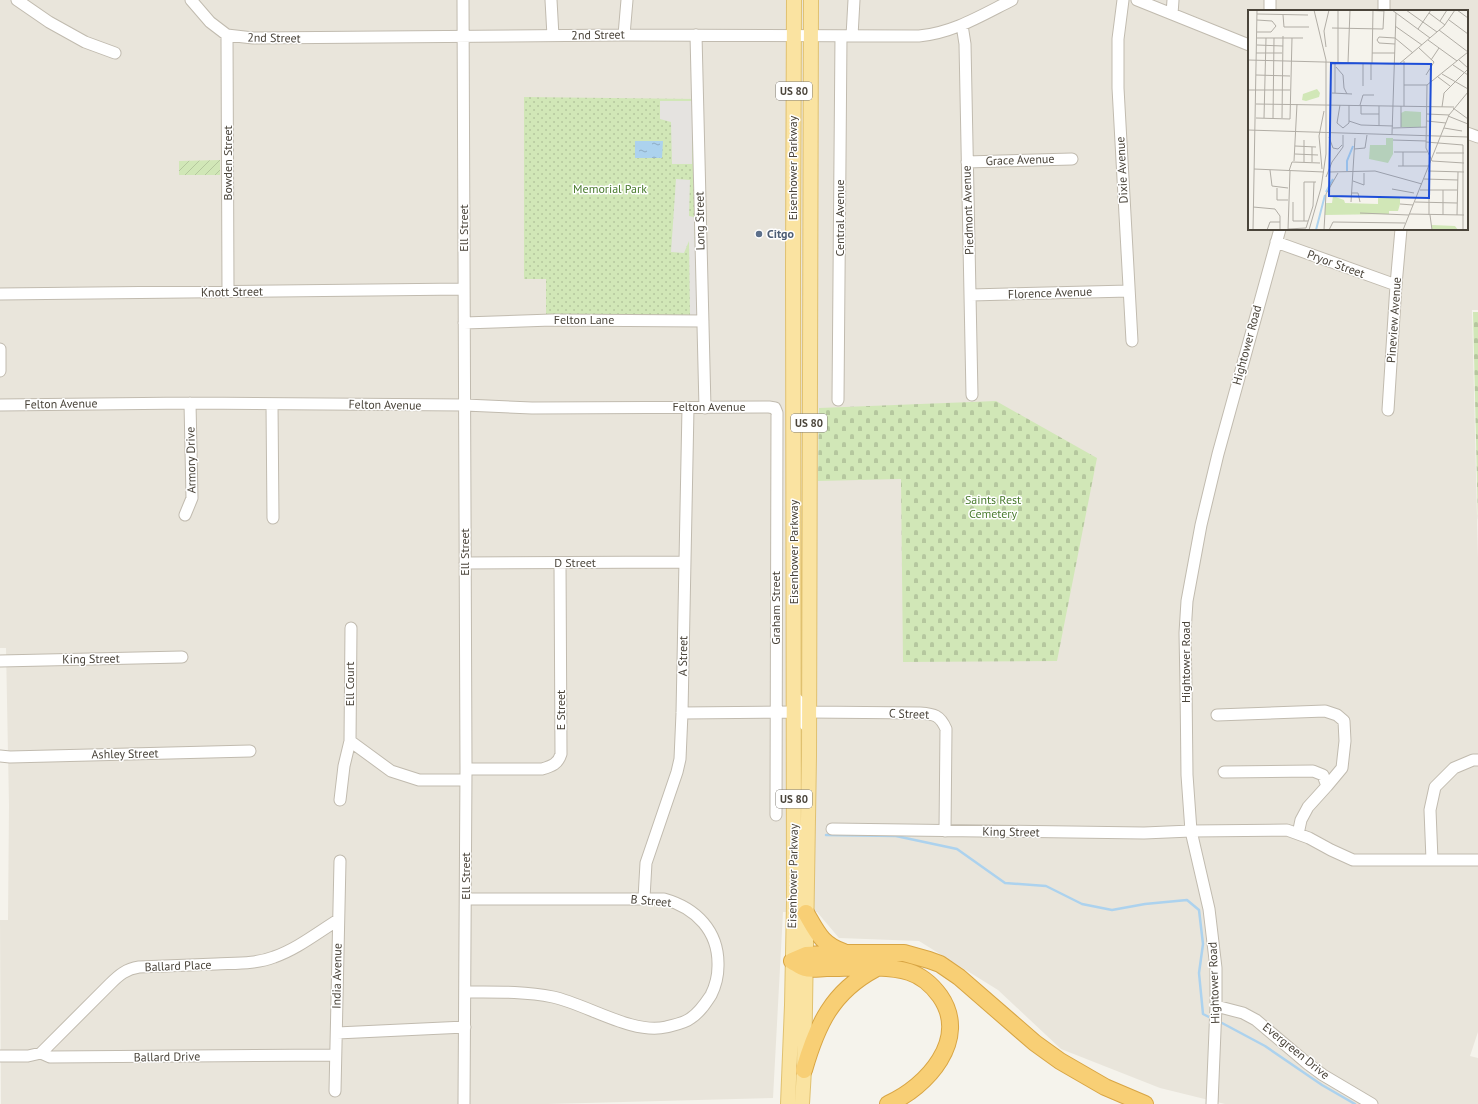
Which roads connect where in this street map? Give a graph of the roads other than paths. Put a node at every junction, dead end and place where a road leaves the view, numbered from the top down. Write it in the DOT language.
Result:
graph roads {
  1 [pos="17,0"];
  2 [pos="191,0"];
  3 [pos="463,0"];
  4 [pos="551,0"];
  5 [pos="627,0"];
  6 [pos="794,0"];
  7 [pos="811,0"];
  8 [pos="854,0"];
  9 [pos="1012,0"];
  10 [pos="1123,0"];
  11 [pos="1137,0"];
  12 [pos="1173,0"];
  13 [pos="1172,14"];
  14 [pos="962,25"];
  15 [pos="227,35"];
  16 [pos="624,35"];
  17 [pos="696,35"];
  18 [pos="553,36"];
  19 [pos="794,36"];
  20 [pos="811,36"];
  21 [pos="846,36"];
  22 [pos="463,37"];
  23 [pos="1248,45"];
  24 [pos="115,53"];
  25 [pos="1468,133"];
  26 [pos="1478,137"];
  27 [pos="1072,159"];
  28 [pos="967,162"];
  29 [pos="1280,230"];
  30 [pos="1401,230"];
  31 [pos="1276,242"];
  32 [pos="1396,285"];
  33 [pos="464,289"];
  34 [pos="1129,291"];
  35 [pos="228,292"];
  36 [pos="0,294"];
  37 [pos="970,295"];
  38 [pos="703,321"];
  39 [pos="464,322"];
  40 [pos="1132,341"];
  41 [pos="0,349"];
  42 [pos="0,371"];
  43 [pos="972,395"];
  44 [pos="838,400"];
  45 [pos="190,403"];
  46 [pos="272,404"];
  47 [pos="0,405"];
  48 [pos="465,405"];
  49 [pos="770,407"];
  50 [pos="688,408"];
  51 [pos="705,408"];
  52 [pos="1388,410"];
  53 [pos="185,515"];
  54 [pos="273,518"];
  55 [pos="685,562"];
  56 [pos="465,563"];
  57 [pos="560,563"];
  58 [pos="351,628"];
  59 [pos="182,657"];
  60 [pos="0,661"];
  61 [pos="794,696"];
  62 [pos="776,712"];
  63 [pos="794,712"];
  64 [pos="808,712"];
  65 [pos="682,713"];
  66 [pos="1217,715"];
  67 [pos="808,729"];
  68 [pos="350,741"];
  69 [pos="250,751"];
  70 [pos="0,756"];
  71 [pos="1478,760"];
  72 [pos="1224,772"];
  73 [pos="466,774"];
  74 [pos="1327,786"];
  75 [pos="340,800"];
  76 [pos="776,815"];
  77 [pos="832,829"];
  78 [pos="945,831"];
  79 [pos="1191,831"];
  80 [pos="1298,834"];
  81 [pos="1432,860"];
  82 [pos="1478,860"];
  83 [pos="340,861"];
  84 [pos="644,898"];
  85 [pos="466,899"];
  86 [pos="806,913"];
  87 [pos="338,920"];
  88 [pos="848,953"];
  89 [pos="801,961"];
  90 [pos="877,968"];
  91 [pos="465,992"];
  92 [pos="1216,1006"];
  93 [pos="465,1027"];
  94 [pos="336,1033"];
  95 [pos="41,1053"];
  96 [pos="335,1055"];
  97 [pos="0,1056"];
  98 [pos="804,1070"];
  99 [pos="335,1091"];
  100 [pos="464,1101"];
  101 [pos="788,1104"];
  102 [pos="802,1104"];
  103 [pos="888,1104"];
  104 [pos="1145,1104"];
  105 [pos="1212,1104"];
  106 [pos="1372,1104"];
  1 -- 24 [label="street"];
  2 -- 15 [label="street"];
  3 -- 22 [label="street, Ell Street"];
  4 -- 18 [label="street"];
  5 -- 16 [label="street"];
  6 -- 19 [label="main road, Eisenhower Parkway / US 80"];
  7 -- 20 [label="main road, Eisenhower Parkway / US 80"];
  8 -- 21 [label="street, Central Avenue"];
  9 -- 14 [label="street, 2nd Street"];
  10 -- 34 [label="street, Dixie Avenue"];
  11 -- 13 [label="street"];
  12 -- 13 [label="street"];
  13 -- 23 [label="street"];
  14 -- 21 [label="street, 2nd Street"];
  14 -- 28 [label="street, Piedmont Avenue"];
  15 -- 22 [label="street, 2nd Street"];
  15 -- 35 [label="street, Bowden Street"];
  16 -- 17 [label="street, 2nd Street"];
  16 -- 18 [label="street, 2nd Street"];
  17 -- 19 [label="street, 2nd Street"];
  17 -- 38 [label="street, Long Street"];
  18 -- 22 [label="street, 2nd Street"];
  19 -- 20 [label="street, 2nd Street"];
  19 -- 61 [label="main road, Eisenhower Parkway / US 80"];
  20 -- 21 [label="street, 2nd Street"];
  20 -- 64 [label="main road, Eisenhower Parkway / US 80"];
  21 -- 44 [label="street, Central Avenue"];
  22 -- 33 [label="street, Ell Street"];
  25 -- 26 [label="street"];
  27 -- 28 [label="street, Grace Avenue"];
  28 -- 37 [label="street, Piedmont Avenue"];
  29 -- 31 [label="street, Hightower Road"];
  30 -- 32 [label="street, Pineview Avenue"];
  31 -- 32 [label="street, Pryor Street"];
  31 -- 79 [label="street, Hightower Road"];
  32 -- 52 [label="street, Pineview Avenue"];
  33 -- 35 [label="street, Knott Street"];
  33 -- 39 [label="street, Ell Street"];
  34 -- 37 [label="street, Florence Avenue"];
  34 -- 40 [label="street, Dixie Avenue"];
  35 -- 36 [label="street, Knott Street"];
  37 -- 43 [label="street, Piedmont Avenue"];
  38 -- 39 [label="street, Felton Lane"];
  38 -- 51 [label="street, Long Street"];
  39 -- 48 [label="street, Ell Street"];
  41 -- 42 [label="street"];
  45 -- 46 [label="street, Felton Avenue"];
  45 -- 47 [label="street, Felton Avenue"];
  45 -- 53 [label="street, Armory Drive"];
  46 -- 48 [label="street, Felton Avenue"];
  46 -- 54 [label="street"];
  48 -- 50 [label="street, Felton Avenue"];
  48 -- 56 [label="street, Ell Street"];
  49 -- 51 [label="street, Felton Avenue"];
  49 -- 62 [label="street, Graham Street"];
  50 -- 51 [label="street, Felton Avenue"];
  50 -- 55 [label="street, A Street"];
  55 -- 57 [label="street, D Street"];
  55 -- 65 [label="street, A Street"];
  56 -- 57 [label="street, D Street"];
  56 -- 73 [label="street, Ell Street"];
  57 -- 73 [label="street, E Street"];
  58 -- 68 [label="street, Ell Court"];
  59 -- 60 [label="street, King Street"];
  61 -- 63 [label="main road, Eisenhower Parkway / US 80"];
  61 -- 64 [label="street"];
  62 -- 63 [label="street"];
  62 -- 65 [label="street"];
  62 -- 76 [label="street, Graham Street"];
  63 -- 67 [label="street"];
  63 -- 89 [label="main road, Eisenhower Parkway / US 80"];
  64 -- 67 [label="main road, Eisenhower Parkway / US 80"];
  64 -- 78 [label="street, C Street"];
  65 -- 84 [label="street, A Street"];
  66 -- 74 [label="street"];
  67 -- 86 [label="main road, Eisenhower Parkway / US 80"];
  68 -- 73 [label="street"];
  68 -- 75 [label="street, Ell Court"];
  69 -- 70 [label="street, Ashley Street"];
  71 -- 81 [label="street"];
  72 -- 74 [label="street"];
  73 -- 85 [label="street, Ell Street"];
  74 -- 80 [label="street"];
  77 -- 78 [label="street, King Street"];
  78 -- 79 [label="street, King Street"];
  79 -- 80 [label="street, King Street"];
  79 -- 92 [label="street, Hightower Road"];
  80 -- 81 [label="street, King Street"];
  81 -- 82 [label="street, King Street"];
  83 -- 87 [label="street, India Avenue"];
  84 -- 85 [label="street, B Street"];
  84 -- 91 [label="street, B Street"];
  85 -- 91 [label="street, Ell Street"];
  86 -- 88 [label="highway"];
  86 -- 89 [label="main road, Eisenhower Parkway / US 80"];
  87 -- 94 [label="street, India Avenue"];
  87 -- 95 [label="street, Ballard Place"];
  88 -- 89 [label="highway"];
  88 -- 104 [label="highway"];
  89 -- 90 [label="highway"];
  89 -- 98 [label="main road, Eisenhower Parkway / US 80"];
  89 -- 101 [label="main road, Eisenhower Parkway / US 80"];
  90 -- 98 [label="highway"];
  90 -- 103 [label="highway"];
  91 -- 93 [label="street, Ell Street"];
  92 -- 105 [label="street, Hightower Road"];
  92 -- 106 [label="street, Evergreen Drive"];
  93 -- 94 [label="street"];
  93 -- 100 [label="street, Ell Street"];
  94 -- 96 [label="street, India Avenue"];
  95 -- 96 [label="street, Ballard Drive"];
  95 -- 97 [label="street, Ballard Drive"];
  96 -- 99 [label="street, India Avenue"];
  98 -- 102 [label="main road, Eisenhower Parkway / US 80"];
}
